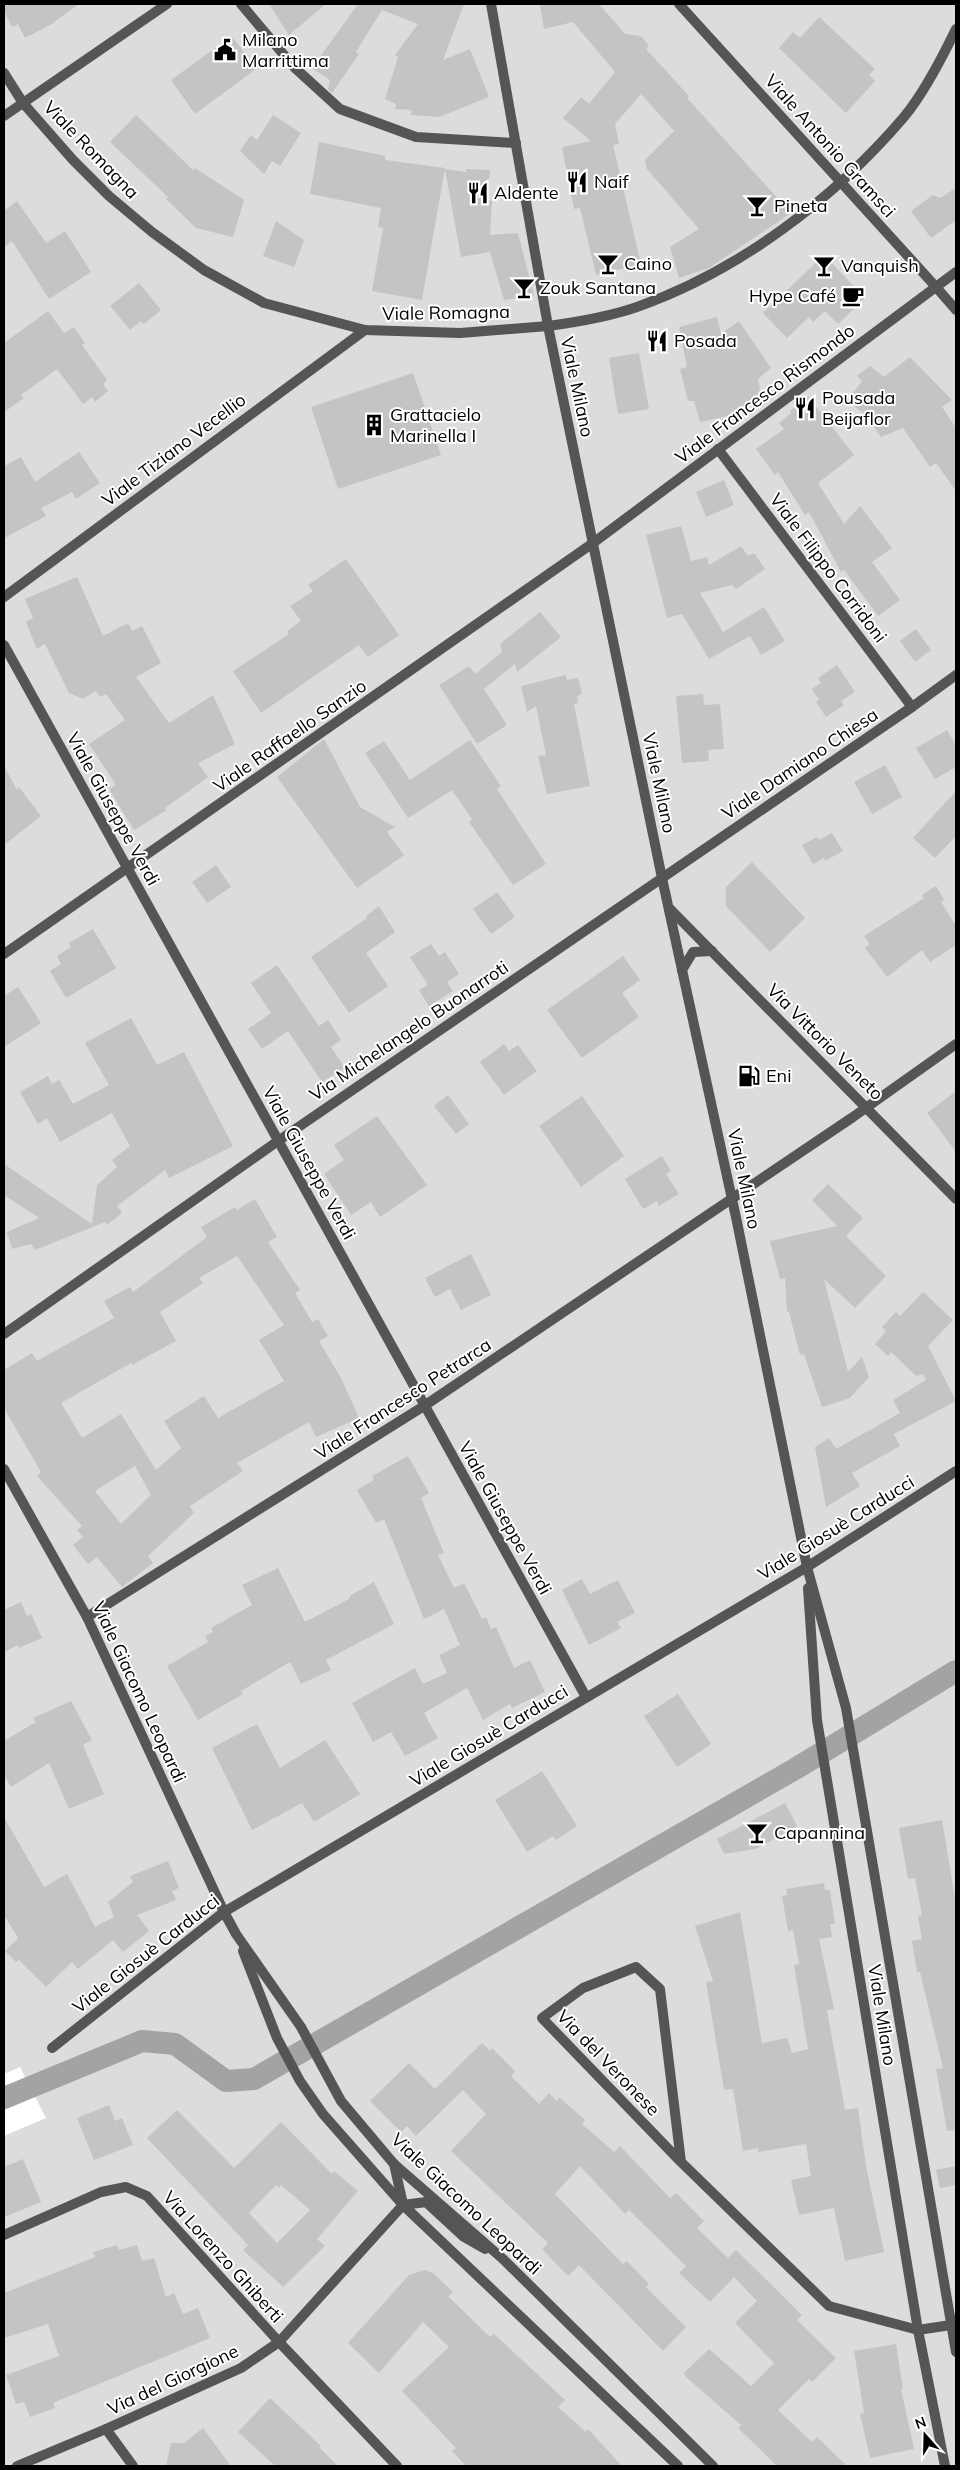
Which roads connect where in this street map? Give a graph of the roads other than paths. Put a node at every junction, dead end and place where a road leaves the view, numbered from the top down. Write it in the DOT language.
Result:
graph roads {
  1 [pos="167,4"];
  2 [pos="241,4"];
  3 [pos="491,4"];
  4 [pos="679,4"];
  5 [pos="956,29"];
  6 [pos="4,73"];
  7 [pos="23,103"];
  8 [pos="4,116"];
  9 [pos="516,143"];
  10 [pos="842,182"];
  11 [pos="956,272"];
  12 [pos="936,287"];
  13 [pos="956,310"];
  14 [pos="548,326"];
  15 [pos="364,330"];
  16 [pos="718,449"];
  17 [pos="593,543"];
  18 [pos="4,597"];
  19 [pos="4,644"];
  20 [pos="956,675"];
  21 [pos="912,707"];
  22 [pos="128,869"];
  23 [pos="662,878"];
  24 [pos="669,908"];
  25 [pos="712,951"];
  26 [pos="4,954"];
  27 [pos="682,970"];
  28 [pos="956,1044"];
  29 [pos="866,1107"];
  30 [pos="278,1141"];
  31 [pos="732,1199"];
  32 [pos="956,1199"];
  33 [pos="4,1334"];
  34 [pos="424,1406"];
  35 [pos="4,1469"];
  36 [pos="956,1471"];
  37 [pos="807,1567"];
  38 [pos="87,1617"];
  39 [pos="586,1697"];
  40 [pos="224,1912"];
  41 [pos="236,1934"];
  42 [pos="52,2048"];
  43 [pos="681,2162"];
  44 [pos="394,2164"];
  45 [pos="403,2205"];
  46 [pos="4,2235"];
  47 [pos="503,2259"];
  48 [pos="954,2323"];
  49 [pos="918,2330"];
  50 [pos="279,2342"];
  51 [pos="956,2352"];
  52 [pos="106,2429"];
  53 [pos="17,2466"];
  54 [pos="133,2466"];
  55 [pos="397,2466"];
  56 [pos="678,2466"];
  57 [pos="713,2466"];
  58 [pos="945,2466"];
  1 -- 7 [label="street"];
  2 -- 9 [label="street"];
  3 -- 9 [label="street, Viale Milano"];
  4 -- 10 [label="street, Viale Antonio Gramsci"];
  5 -- 10 [label="street, Viale Romagna"];
  6 -- 7 [label="street, Viale Romagna"];
  7 -- 8 [label="street"];
  7 -- 15 [label="street, Viale Romagna"];
  9 -- 14 [label="street, Viale Milano"];
  10 -- 12 [label="street, Viale Antonio Gramsci"];
  10 -- 14 [label="street, Viale Romagna"];
  11 -- 12 [label="street, Viale Francesco Rismondo"];
  12 -- 13 [label="street, Viale Antonio Gramsci"];
  12 -- 16 [label="street, Viale Francesco Rismondo"];
  14 -- 15 [label="street, Viale Romagna"];
  14 -- 17 [label="street, Viale Milano"];
  15 -- 18 [label="street, Viale Tiziano Vecellio"];
  16 -- 17 [label="street, Viale Francesco Rismondo"];
  16 -- 21 [label="street, Viale Filippo Corridoni"];
  17 -- 22 [label="street, Viale Raffaello Sanzio"];
  17 -- 23 [label="street, Viale Milano"];
  19 -- 22 [label="street, Viale Giuseppe Verdi"];
  20 -- 21 [label="street, Viale Damiano Chiesa"];
  21 -- 23 [label="street, Viale Damiano Chiesa"];
  22 -- 26 [label="street, Viale Raffaello Sanzio"];
  22 -- 30 [label="street, Viale Giuseppe Verdi"];
  23 -- 24 [label="street, Viale Milano"];
  23 -- 30 [label="street, Via Michelangelo Buonarroti"];
  24 -- 25 [label="street, Via Vittorio Veneto"];
  24 -- 27 [label="street, Viale Milano"];
  25 -- 27 [label="street"];
  25 -- 29 [label="street, Via Vittorio Veneto"];
  27 -- 31 [label="street, Viale Milano"];
  28 -- 29 [label="street, Viale Francesco Petrarca"];
  29 -- 31 [label="street, Viale Francesco Petrarca"];
  29 -- 32 [label="street, Via Vittorio Veneto"];
  30 -- 33 [label="street, Via Michelangelo Buonarroti"];
  30 -- 34 [label="street, Viale Giuseppe Verdi"];
  31 -- 34 [label="street, Viale Francesco Petrarca"];
  31 -- 37 [label="street, Viale Milano"];
  34 -- 38 [label="street, Viale Francesco Petrarca"];
  34 -- 39 [label="street, Viale Giuseppe Verdi"];
  35 -- 38 [label="street, Viale Giacomo Leopardi"];
  36 -- 37 [label="street, Viale Giosuè Carducci"];
  37 -- 39 [label="street, Viale Giosuè Carducci"];
  37 -- 48 [label="street, Viale Milano"];
  37 -- 49 [label="street, Viale Milano"];
  38 -- 40 [label="street, Viale Giacomo Leopardi"];
  39 -- 40 [label="street, Viale Giosuè Carducci"];
  40 -- 41 [label="street, Viale Giacomo Leopardi"];
  40 -- 42 [label="street, Viale Giosuè Carducci"];
  41 -- 44 [label="street, Viale Giacomo Leopardi"];
  41 -- 45 [label="street, Viale Giacomo Leopardi"];
  43 -- 43 [label="street, Via del Veronese"];
  43 -- 49 [label="street, Via del Veronese"];
  44 -- 45 [label="street"];
  44 -- 47 [label="street, Viale Giacomo Leopardi"];
  45 -- 47 [label="street"];
  45 -- 50 [label="street, Via del Giorgione"];
  45 -- 56 [label="street, Viale Giacomo Leopardi"];
  46 -- 50 [label="street, Via Lorenzo Ghiberti"];
  47 -- 57 [label="street, Viale Giacomo Leopardi"];
  48 -- 49 [label="street"];
  48 -- 51 [label="street, Viale Milano"];
  49 -- 58 [label="street, Viale Milano"];
  50 -- 52 [label="street, Via del Giorgione"];
  50 -- 55 [label="street, Via Lorenzo Ghiberti"];
  52 -- 53 [label="street, Via del Giorgione"];
  52 -- 54 [label="street"];
}
